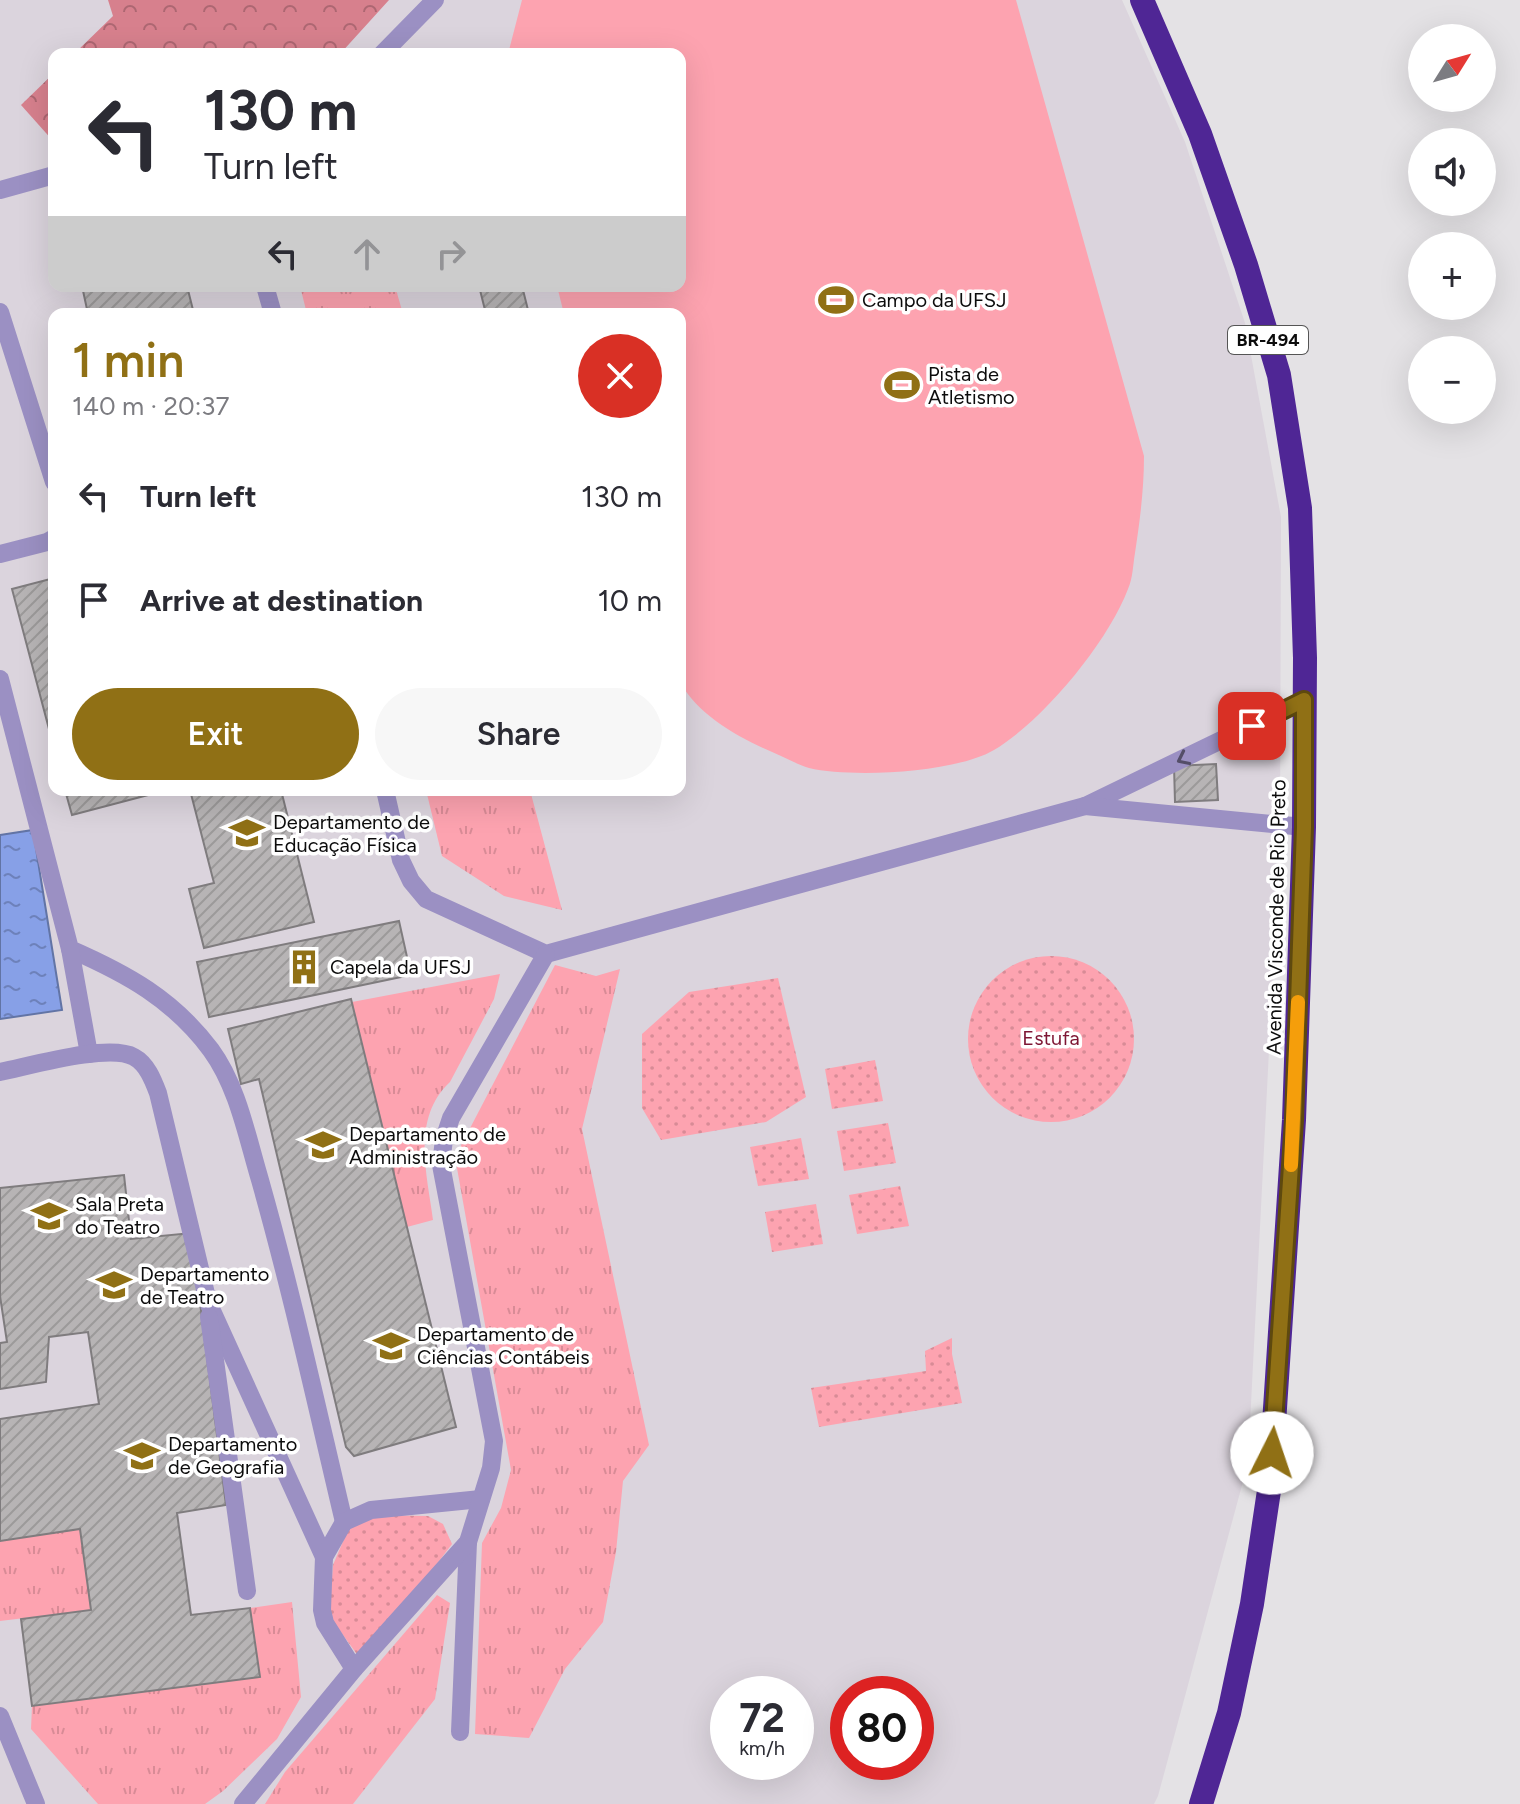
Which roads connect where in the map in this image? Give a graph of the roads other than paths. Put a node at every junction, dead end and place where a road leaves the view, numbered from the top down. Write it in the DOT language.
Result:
graph roads {
  1 [pos="435,0"];
  2 [pos="1142,0"];
  3 [pos="388,48"];
  4 [pos="48,177"];
  5 [pos="0,190"];
  6 [pos="0,312"];
  7 [pos="48,463"];
  8 [pos="48,541"];
  9 [pos="0,554"];
  10 [pos="0,679"];
  11 [pos="1304,700"];
  12 [pos="386,796"];
  13 [pos="1085,806"];
  14 [pos="1304,827"];
  15 [pos="70,949"];
  16 [pos="546,954"];
  17 [pos="89,1054"];
  18 [pos="0,1072"];
  19 [pos="208,1302"];
  20 [pos="481,1499"];
  21 [pos="344,1522"];
  22 [pos="468,1542"];
  23 [pos="324,1557"];
  24 [pos="247,1591"];
  25 [pos="354,1669"];
  26 [pos="0,1716"];
  27 [pos="460,1732"];
  28 [pos="36,1804"];
  29 [pos="243,1804"];
  30 [pos="1201,1804"];
  1 -- 3 [label="lane"];
  2 -- 11 [label="highway, Avenida Visconde de Rio Preto / BR-494"];
  4 -- 5 [label="lane"];
  6 -- 7 [label="lane"];
  8 -- 9 [label="lane"];
  10 -- 15 [label="lane"];
  11 -- 13 [label="lane, one-way"];
  11 -- 14 [label="highway, Avenida Visconde de Rio Preto / BR-494"];
  12 -- 16 [label="lane"];
  13 -- 14 [label="lane"];
  13 -- 16 [label="lane"];
  14 -- 30 [label="highway, Avenida Visconde de Rio Preto / BR-494"];
  15 -- 17 [label="lane"];
  15 -- 21 [label="lane"];
  16 -- 20 [label="lane"];
  17 -- 18 [label="lane"];
  17 -- 19 [label="lane"];
  19 -- 23 [label="lane"];
  19 -- 24 [label="lane"];
  20 -- 21 [label="lane"];
  20 -- 22 [label="lane"];
  21 -- 23 [label="lane"];
  22 -- 25 [label="lane"];
  22 -- 27 [label="lane"];
  23 -- 25 [label="lane"];
  25 -- 29 [label="lane"];
  26 -- 28 [label="lane"];
}
